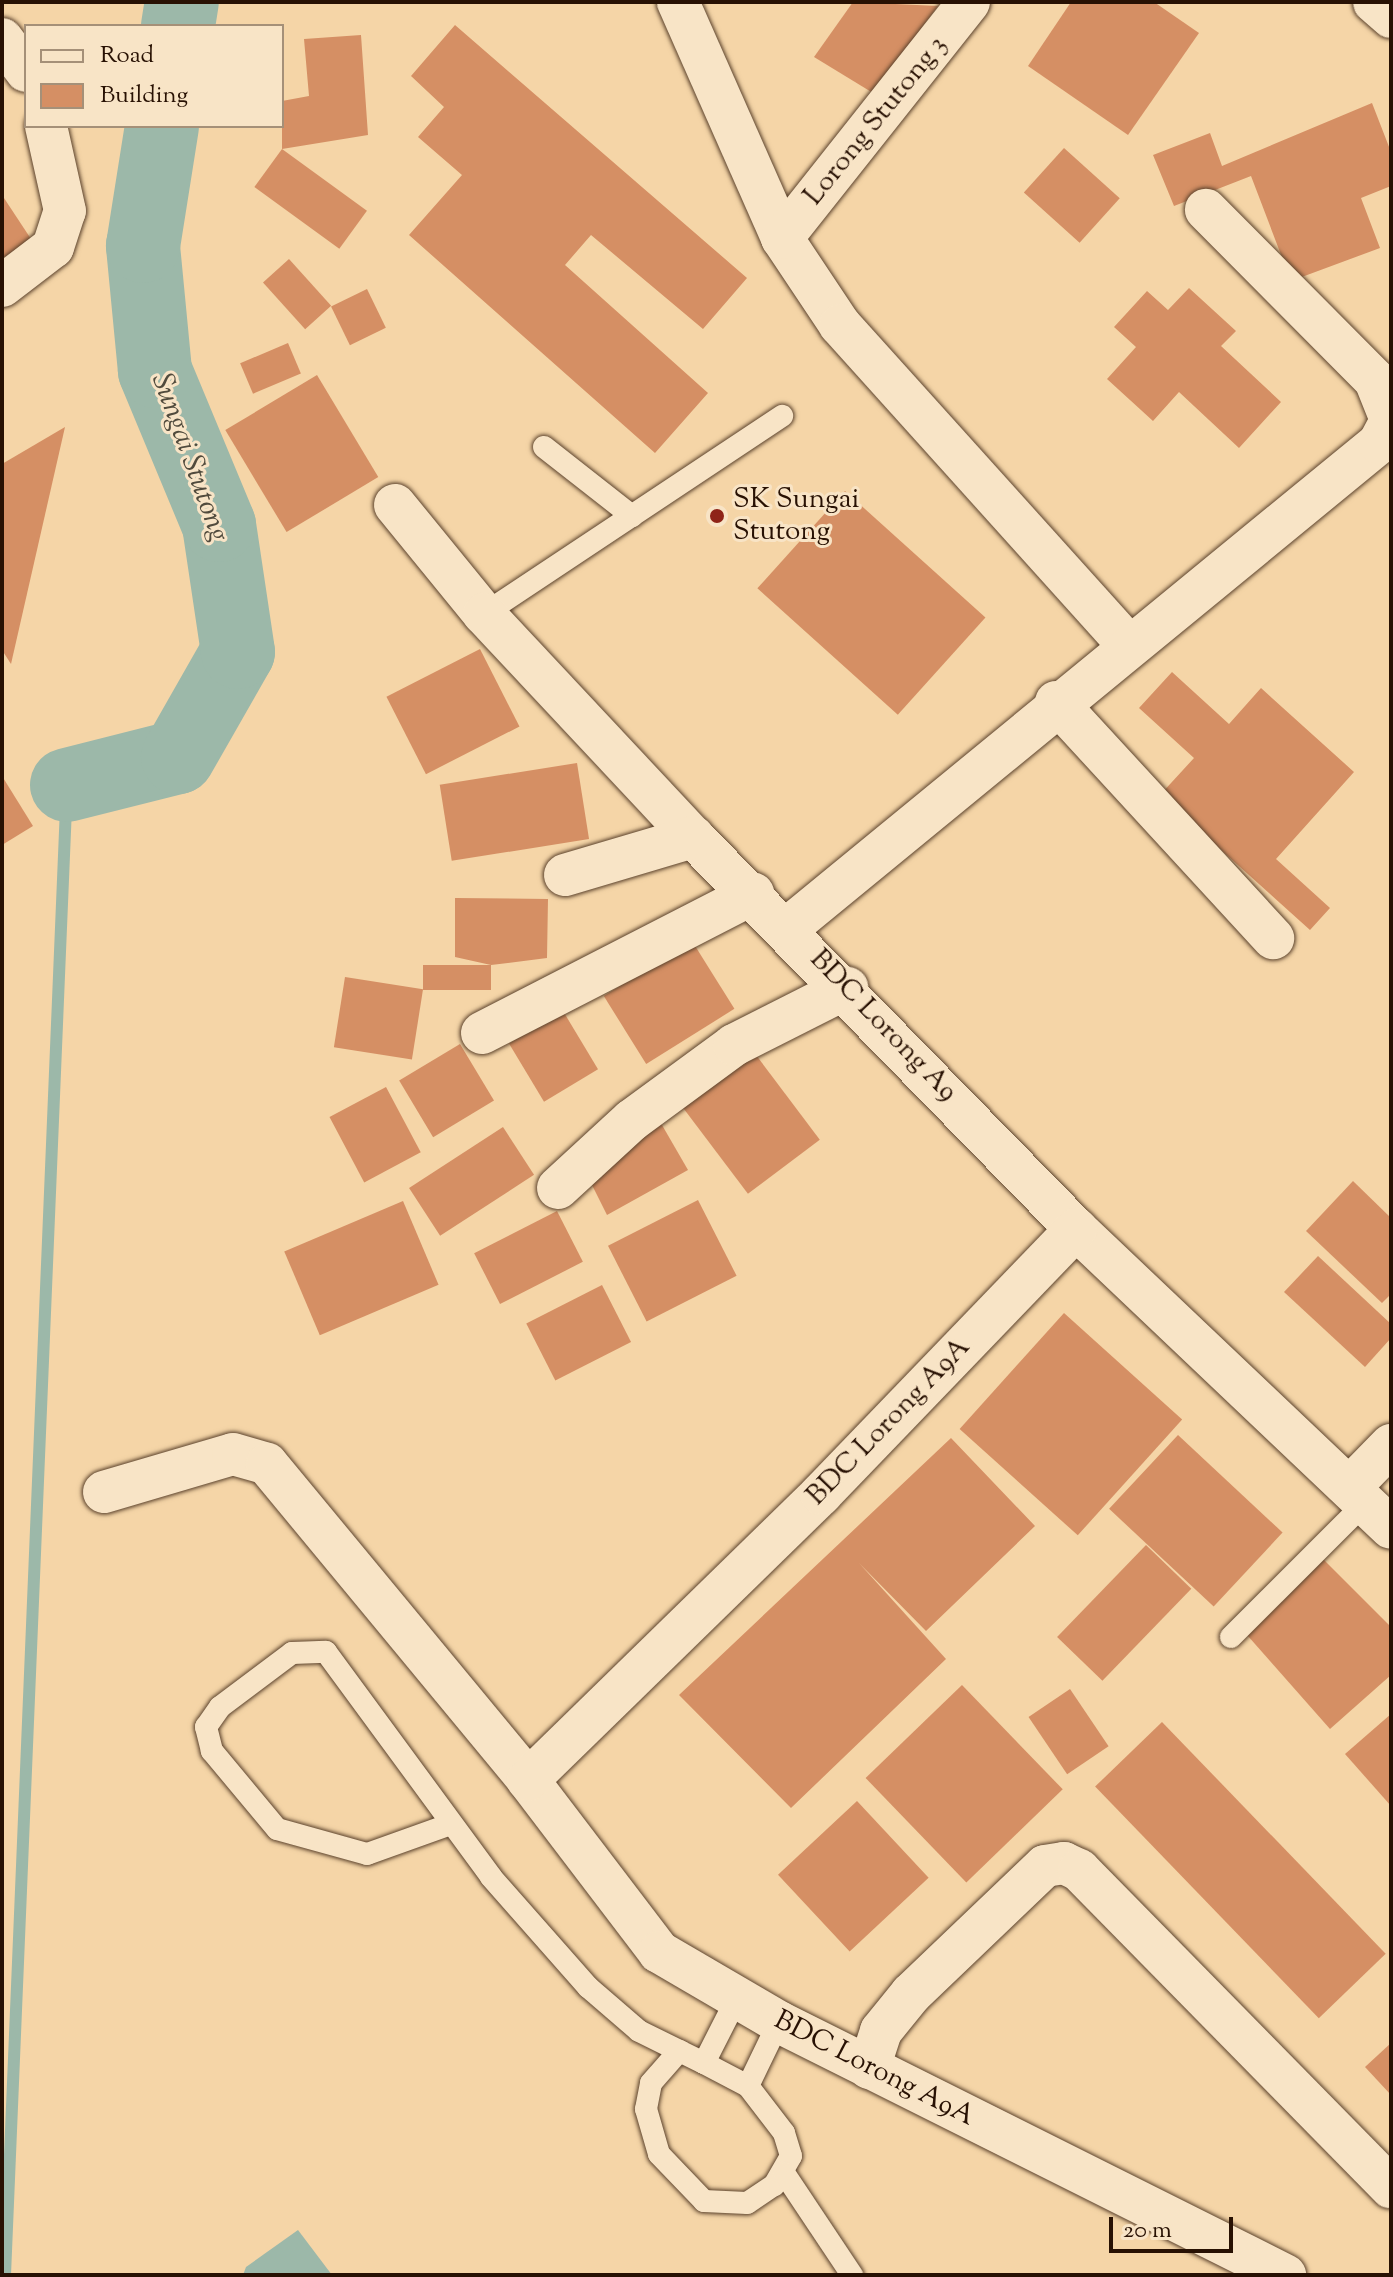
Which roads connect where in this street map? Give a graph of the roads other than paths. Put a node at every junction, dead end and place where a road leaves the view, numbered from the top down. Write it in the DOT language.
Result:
graph roads {
  1 [pos="678,2"];
  2 [pos="969,2"];
  3 [pos="1374,2"];
  4 [pos="1391,17"];
  5 [pos="2,39"];
  6 [pos="24,68"];
  7 [pos="46,128"];
  8 [pos="1206,210"];
  9 [pos="782,238"];
  10 [pos="2,286"];
  11 [pos="782,416"];
  12 [pos="544,447"];
  13 [pos="395,505"];
  14 [pos="632,516"];
  15 [pos="484,614"];
  16 [pos="1126,643"];
  17 [pos="1056,702"];
  18 [pos="693,837"];
  19 [pos="565,875"];
  20 [pos="753,894"];
  21 [pos="789,927"];
  22 [pos="1273,938"];
  23 [pos="847,988"];
  24 [pos="482,1033"];
  25 [pos="558,1188"];
  26 [pos="1076,1229"];
  27 [pos="1391,1445"];
  28 [pos="104,1492"];
  29 [pos="1369,1506"];
  30 [pos="1231,1637"];
  31 [pos="528,1780"];
  32 [pos="451,1824"];
  33 [pos="737,1998"];
  34 [pos="779,2022"];
  35 [pos="679,2051"];
  36 [pos="704,2063"];
  37 [pos="869,2068"];
  38 [pos="748,2086"];
  39 [pos="784,2173"];
  40 [pos="1391,2187"];
  41 [pos="852,2275"];
  42 [pos="1285,2275"];
  1 -- 9 [label="street"];
  2 -- 9 [label="street, Lorong Stutong 3"];
  3 -- 4 [label="street"];
  5 -- 6 [label="street"];
  7 -- 10 [label="street"];
  8 -- 16 [label="street"];
  9 -- 16 [label="street"];
  11 -- 14 [label="lane"];
  12 -- 14 [label="lane"];
  13 -- 15 [label="street, BDC Lorong A9"];
  14 -- 15 [label="lane"];
  15 -- 18 [label="street, BDC Lorong A9"];
  16 -- 17 [label="street"];
  17 -- 21 [label="street"];
  17 -- 22 [label="street"];
  18 -- 19 [label="street"];
  18 -- 20 [label="street, BDC Lorong A9"];
  20 -- 21 [label="street, BDC Lorong A9"];
  20 -- 24 [label="street"];
  21 -- 23 [label="street, BDC Lorong A9"];
  23 -- 25 [label="street"];
  23 -- 26 [label="street, BDC Lorong A9"];
  26 -- 29 [label="street, BDC Lorong A9"];
  26 -- 31 [label="street, BDC Lorong A9A"];
  27 -- 29 [label="street"];
  28 -- 31 [label="street, BDC Lorong A9A"];
  29 -- 30 [label="lane"];
  31 -- 33 [label="street, BDC Lorong A9A"];
  32 -- 32 [label="lane"];
  32 -- 35 [label="lane"];
  33 -- 34 [label="street, BDC Lorong A9A"];
  33 -- 36 [label="lane"];
  34 -- 37 [label="street, BDC Lorong A9A"];
  34 -- 38 [label="lane"];
  35 -- 36 [label="lane"];
  35 -- 39 [label="lane"];
  36 -- 38 [label="lane"];
  37 -- 40 [label="street"];
  37 -- 42 [label="street, BDC Lorong A9A"];
  38 -- 39 [label="lane"];
  39 -- 41 [label="lane"];
}
